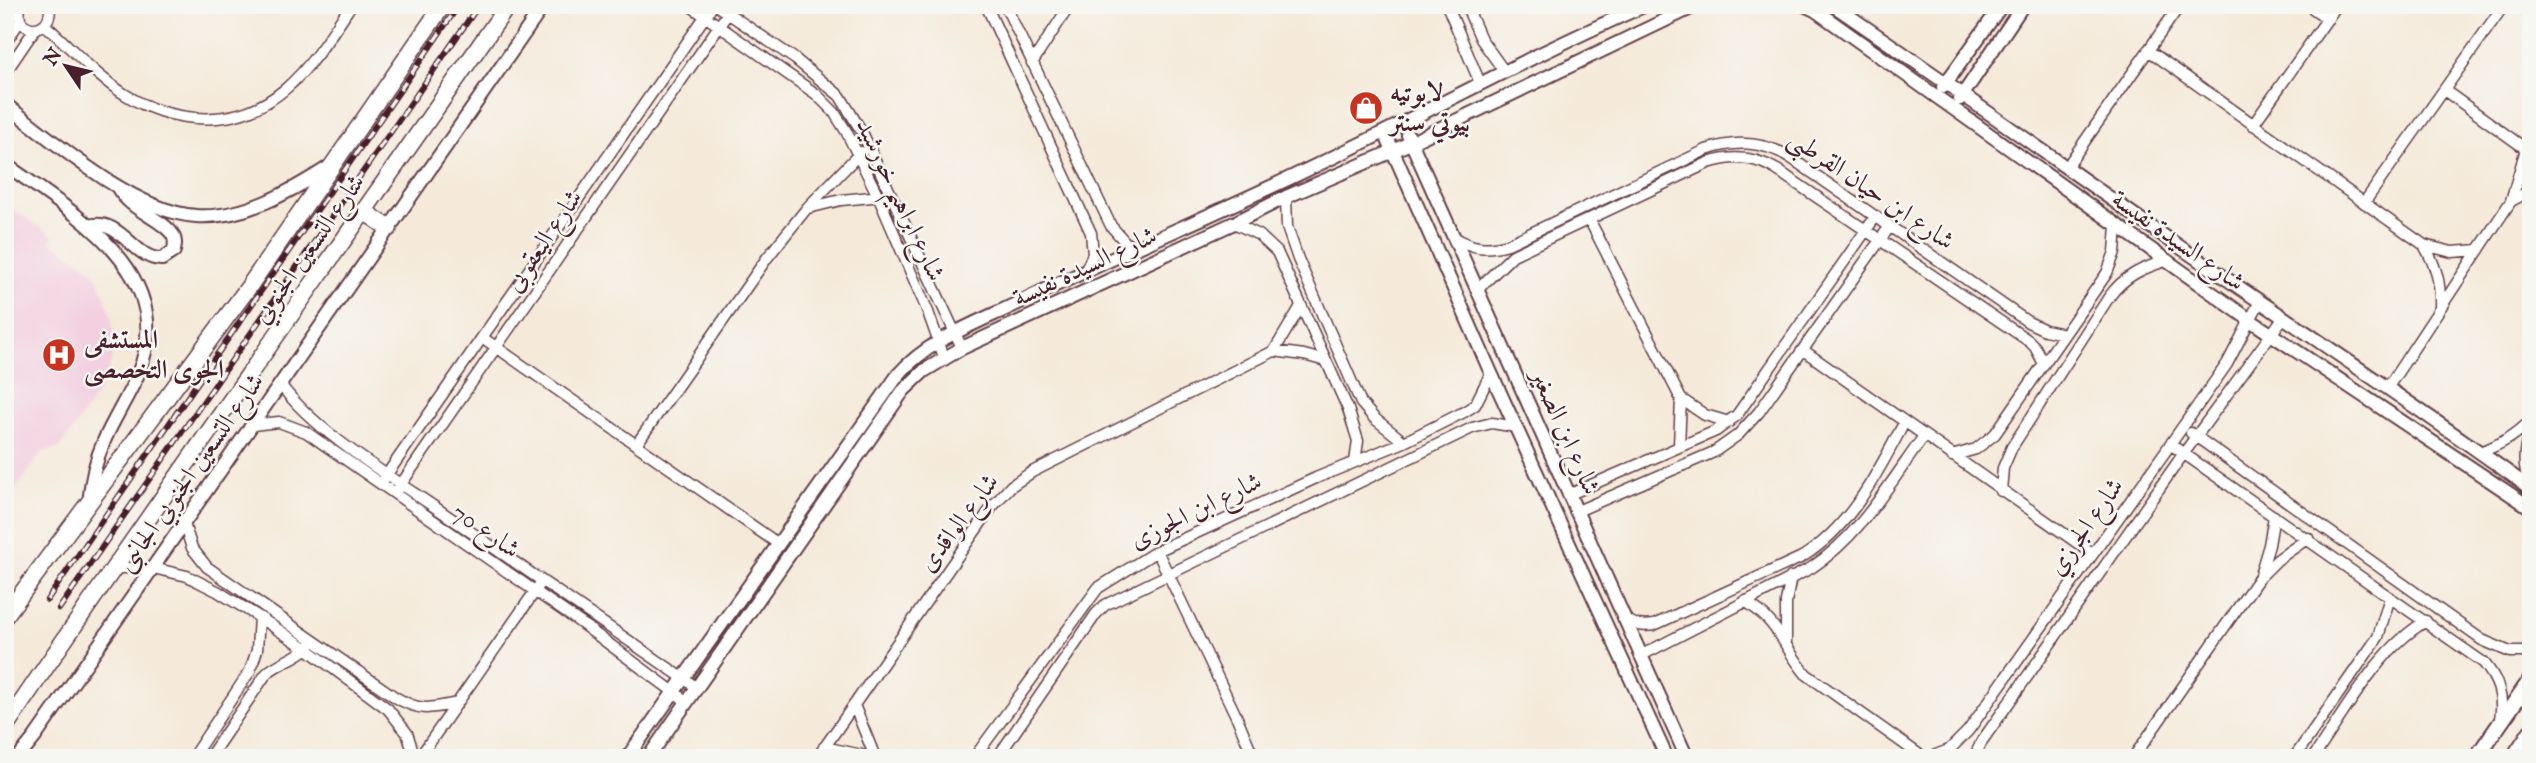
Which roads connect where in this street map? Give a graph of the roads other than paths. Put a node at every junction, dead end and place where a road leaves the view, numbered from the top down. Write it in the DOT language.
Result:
graph roads {
  1 [pos="18,5"];
  2 [pos="49,5"];
  3 [pos="351,5"];
  4 [pos="443,5"];
  5 [pos="508,5"];
  6 [pos="544,5"];
  7 [pos="689,5"];
  8 [pos="715,5"];
  9 [pos="986,5"];
  10 [pos="1005,5"];
  11 [pos="1028,5"];
  12 [pos="1040,5"];
  13 [pos="1070,5"];
  14 [pos="1447,5"];
  15 [pos="1466,5"];
  16 [pos="1646,5"];
  17 [pos="1697,5"];
  18 [pos="1804,5"];
  19 [pos="1833,5"];
  20 [pos="2002,5"];
  21 [pos="2024,5"];
  22 [pos="2180,5"];
  23 [pos="2308,5"];
  24 [pos="2337,5"];
  25 [pos="2504,5"];
  26 [pos="1622,10"];
  27 [pos="728,13"];
  28 [pos="705,17"];
  29 [pos="2328,19"];
  30 [pos="20,21"];
  31 [pos="719,26"];
  32 [pos="40,27"];
  33 [pos="5,43"];
  34 [pos="2148,50"];
  35 [pos="1032,63"];
  36 [pos="1504,71"];
  37 [pos="5,73"];
  38 [pos="1480,83"];
  39 [pos="1947,83"];
  40 [pos="2444,90"];
  41 [pos="1963,94"];
  42 [pos="1936,95"];
  43 [pos="840,96"];
  44 [pos="5,104"];
  45 [pos="830,106"];
  46 [pos="1953,107"];
  47 [pos="1403,124"];
  48 [pos="2253,125"];
  49 [pos="1385,133"];
  50 [pos="1411,142"];
  51 [pos="869,147"];
  52 [pos="1393,151"];
  53 [pos="2528,151"];
  54 [pos="857,155"];
  55 [pos="5,164"];
  56 [pos="332,165"];
  57 [pos="2066,168"];
  58 [pos="116,184"];
  59 [pos="2531,190"];
  60 [pos="889,195"];
  61 [pos="878,196"];
  62 [pos="1286,197"];
  63 [pos="2511,201"];
  64 [pos="2364,203"];
  65 [pos="807,208"];
  66 [pos="365,212"];
  67 [pos="1876,216"];
  68 [pos="1589,219"];
  69 [pos="1234,223"];
  70 [pos="89,226"];
  71 [pos="1890,226"];
  72 [pos="2117,226"];
  73 [pos="389,228"];
  74 [pos="1866,230"];
  75 [pos="1452,236"];
  76 [pos="1881,239"];
  77 [pos="1508,244"];
  78 [pos="2424,245"];
  79 [pos="1134,247"];
  80 [pos="2479,250"];
  81 [pos="1513,255"];
  82 [pos="1297,259"];
  83 [pos="2168,260"];
  84 [pos="1284,266"];
  85 [pos="1086,270"];
  86 [pos="1476,290"];
  87 [pos="2260,302"];
  88 [pos="1301,306"];
  89 [pos="2440,308"];
  90 [pos="2283,318"];
  91 [pos="2250,320"];
  92 [pos="955,334"];
  93 [pos="2064,334"];
  94 [pos="2271,334"];
  95 [pos="483,338"];
  96 [pos="940,342"];
  97 [pos="497,348"];
  98 [pos="962,348"];
  99 [pos="1803,350"];
  100 [pos="1274,351"];
  101 [pos="944,357"];
  102 [pos="1326,361"];
  103 [pos="2044,364"];
  104 [pos="1491,373"];
  105 [pos="280,384"];
  106 [pos="2388,387"];
  107 [pos="1681,399"];
  108 [pos="1361,403"];
  109 [pos="1348,409"];
  110 [pos="2531,421"];
  111 [pos="1729,422"];
  112 [pos="1904,423"];
  113 [pos="252,425"];
  114 [pos="1516,427"];
  115 [pos="2182,427"];
  116 [pos="2531,432"];
  117 [pos="1924,436"];
  118 [pos="2196,436"];
  119 [pos="1695,440"];
  120 [pos="1404,442"];
  121 [pos="2170,444"];
  122 [pos="636,445"];
  123 [pos="1679,446"];
  124 [pos="2480,452"];
  125 [pos="2184,453"];
  126 [pos="1952,456"];
  127 [pos="1702,457"];
  128 [pos="1355,462"];
  129 [pos="384,479"];
  130 [pos="2531,488"];
  131 [pos="398,489"];
  132 [pos="2001,491"];
  133 [pos="1568,495"];
  134 [pos="89,503"];
  135 [pos="2531,509"];
  136 [pos="1575,512"];
  137 [pos="2274,516"];
  138 [pos="184,524"];
  139 [pos="2308,538"];
  140 [pos="777,543"];
  141 [pos="1157,551"];
  142 [pos="2093,554"];
  143 [pos="2379,567"];
  144 [pos="113,568"];
  145 [pos="153,568"];
  146 [pos="1168,573"];
  147 [pos="1791,578"];
  148 [pos="2258,579"];
  149 [pos="542,581"];
  150 [pos="2369,582"];
  151 [pos="536,591"];
  152 [pos="2390,597"];
  153 [pos="1745,601"];
  154 [pos="5,616"];
  155 [pos="259,617"];
  156 [pos="1623,618"];
  157 [pos="2426,621"];
  158 [pos="1786,642"];
  159 [pos="309,645"];
  160 [pos="2531,652"];
  161 [pos="1640,656"];
  162 [pos="682,678"];
  163 [pos="2531,679"];
  164 [pos="696,687"];
  165 [pos="673,691"];
  166 [pos="686,701"];
  167 [pos="457,704"];
  168 [pos="854,705"];
  169 [pos="2499,723"];
  170 [pos="5,727"];
  171 [pos="2531,732"];
  172 [pos="824,747"];
  173 [pos="651,756"];
  174 [pos="875,757"];
  175 [pos="18,758"];
  176 [pos="192,758"];
  177 [pos="209,758"];
  178 [pos="417,758"];
  179 [pos="626,758"];
  180 [pos="817,758"];
  181 [pos="974,758"];
  182 [pos="997,758"];
  183 [pos="1254,758"];
  184 [pos="1667,758"];
  185 [pos="1687,758"];
  186 [pos="1926,758"];
  187 [pos="1974,758"];
  188 [pos="2133,758"];
  189 [pos="2294,758"];
  190 [pos="2314,758"];
  191 [pos="2476,758"];
  192 [pos="2513,758"];
  1 -- 30 [label="street"];
  2 -- 32 [label="street"];
  3 -- 32 [label="street"];
  4 -- 56 [label="highway, شارع التسعين الجنوبي"];
  5 -- 66 [label="highway, شارع التسعين الجنوبي"];
  6 -- 73 [label="street, شارع التسعين الجنوبي الجانبى"];
  7 -- 28 [label="street, شارع ابراهيم خورشيد"];
  8 -- 27 [label="street, شارع ابراهيم خورشيد"];
  8 -- 28 [label="street, شارع اليعقوبى"];
  9 -- 85 [label="street"];
  10 -- 35 [label="street"];
  11 -- 12 [label="street"];
  13 -- 35 [label="street"];
  14 -- 38 [label="street"];
  15 -- 36 [label="street"];
  16 -- 26 [label="street, شارع السيدة نفيسة"];
  17 -- 50 [label="street, شارع السيدة نفيسة"];
  18 -- 42 [label="street, شارع السيدة نفيسة"];
  19 -- 39 [label="street, شارع السيدة نفيسة"];
  20 -- 39 [label="street"];
  21 -- 41 [label="street"];
  22 -- 34 [label="street"];
  23 -- 29 [label="street"];
  24 -- 29 [label="street"];
  25 -- 40 [label="street"];
  26 -- 36 [label="street, شارع السيدة نفيسة"];
  27 -- 31 [label="street, شارع اليعقوبى"];
  27 -- 43 [label="street, شارع ابراهيم خورشيد"];
  28 -- 31 [label="street, شارع ابراهيم خورشيد"];
  28 -- 95 [label="street, شارع اليعقوبى"];
  29 -- 48 [label="street"];
  30 -- 32 [label="street"];
  30 -- 33 [label="street"];
  31 -- 45 [label="street, شارع ابراهيم خورشيد"];
  31 -- 97 [label="street, شارع اليعقوبى"];
  32 -- 37 [label="street"];
  34 -- 48 [label="street"];
  34 -- 57 [label="street"];
  35 -- 79 [label="street"];
  36 -- 38 [label="street, شارع السيدة نفيسة"];
  38 -- 47 [label="street, شارع السيدة نفيسة"];
  39 -- 41 [label="street, شارع السيدة نفيسة"];
  39 -- 42 [label="street"];
  40 -- 53 [label="street"];
  40 -- 64 [label="street"];
  41 -- 46 [label="street"];
  41 -- 57 [label="street, شارع السيدة نفيسة"];
  42 -- 46 [label="street, شارع السيدة نفيسة"];
  43 -- 45 [label="street"];
  43 -- 51 [label="street, شارع ابراهيم خورشيد"];
  44 -- 58 [label="street"];
  45 -- 54 [label="street, شارع ابراهيم خورشيد"];
  46 -- 72 [label="street, شارع السيدة نفيسة"];
  47 -- 49 [label="street, شارع السيدة نفيسة"];
  47 -- 50 [label="street, شارع ابن الصغير"];
  48 -- 64 [label="street"];
  49 -- 52 [label="street, شارع ابن الصغير"];
  49 -- 79 [label="street, شارع السيدة نفيسة"];
  50 -- 52 [label="street, شارع السيدة نفيسة"];
  50 -- 75 [label="street, شارع ابن الصغير"];
  51 -- 54 [label="street"];
  51 -- 60 [label="street, شارع ابراهيم خورشيد"];
  52 -- 62 [label="street, شارع السيدة نفيسة"];
  52 -- 104 [label="street, شارع ابن الصغير"];
  53 -- 63 [label="street"];
  54 -- 61 [label="street, شارع ابراهيم خورشيد"];
  54 -- 65 [label="street"];
  55 -- 70 [label="street"];
  56 -- 58 [label="street"];
  56 -- 134 [label="highway, شارع التسعين الجنوبي"];
  57 -- 87 [label="street, شارع السيدة نفيسة"];
  58 -- 70 [label="street"];
  59 -- 63 [label="street"];
  60 -- 61 [label="street"];
  60 -- 92 [label="street, شارع ابراهيم خورشيد"];
  61 -- 65 [label="street"];
  61 -- 96 [label="street, شارع ابراهيم خورشيد"];
  62 -- 69 [label="street, شارع السيدة نفيسة"];
  62 -- 82 [label="street"];
  63 -- 80 [label="street"];
  64 -- 78 [label="street"];
  65 -- 122 [label="street"];
  66 -- 73 [label="highway"];
  66 -- 144 [label="highway, شارع التسعين الجنوبي"];
  67 -- 71 [label="street, شارع ابن حيان القرطبى"];
  67 -- 74 [label="street"];
  67 -- 77 [label="street, شارع ابن حيان القرطبى"];
  68 -- 74 [label="street, شارع ابن حيان القرطبى"];
  68 -- 81 [label="street, شارع ابن حيان القرطبى"];
  68 -- 107 [label="street"];
  69 -- 84 [label="street"];
  69 -- 98 [label="street, شارع السيدة نفيسة"];
  70 -- 134 [label="street"];
  71 -- 76 [label="street"];
  71 -- 93 [label="street, شارع ابن حيان القرطبى"];
  72 -- 83 [label="street, شارع السيدة نفيسة"];
  72 -- 93 [label="street"];
  73 -- 105 [label="street, شارع التسعين الجنوبي الجانبى"];
  74 -- 76 [label="street, شارع ابن حيان القرطبى"];
  74 -- 111 [label="street"];
  75 -- 77 [label="street, شارع ابن حيان القرطبى"];
  75 -- 86 [label="street, شارع ابن الصغير"];
  76 -- 99 [label="street"];
  76 -- 103 [label="street, شارع ابن حيان القرطبى"];
  77 -- 81 [label="street"];
  78 -- 80 [label="street"];
  78 -- 89 [label="street"];
  79 -- 85 [label="street, شارع السيدة نفيسة"];
  80 -- 89 [label="street"];
  81 -- 86 [label="street, شارع ابن حيان القرطبى"];
  82 -- 84 [label="street"];
  82 -- 108 [label="street"];
  83 -- 91 [label="street, شارع السيدة نفيسة"];
  83 -- 132 [label="street"];
  84 -- 88 [label="street"];
  85 -- 92 [label="street, شارع السيدة نفيسة"];
  86 -- 133 [label="street, شارع ابن الصغير"];
  87 -- 90 [label="street, شارع السيدة نفيسة"];
  87 -- 91 [label="street, شارع الجرزي"];
  88 -- 100 [label="street"];
  88 -- 102 [label="street"];
  89 -- 106 [label="street"];
  90 -- 94 [label="street, شارع الجرزي"];
  90 -- 106 [label="street, شارع السيدة نفيسة"];
  91 -- 94 [label="street, شارع السيدة نفيسة"];
  91 -- 115 [label="street, شارع الجرزي"];
  92 -- 96 [label="street, شارع السيدة نفيسة"];
  92 -- 98 [label="street, شارع ابراهيم خورشيد"];
  93 -- 103 [label="street"];
  94 -- 118 [label="street, شارع الجرزي"];
  94 -- 135 [label="street, شارع السيدة نفيسة"];
  95 -- 97 [label="street"];
  95 -- 129 [label="street, شارع اليعقوبى"];
  96 -- 101 [label="street, شارع ابراهيم خورشيد"];
  96 -- 140 [label="street, شارع السيدة نفيسة"];
  97 -- 122 [label="street"];
  97 -- 131 [label="street, شارع اليعقوبى"];
  98 -- 101 [label="street, شارع السيدة نفيسة"];
  99 -- 112 [label="street"];
  99 -- 127 [label="street"];
  100 -- 102 [label="street"];
  100 -- 168 [label="street, شارع الواقدى"];
  101 -- 164 [label="street, شارع السيدة نفيسة"];
  102 -- 109 [label="street"];
  103 -- 126 [label="street"];
  104 -- 114 [label="street, شارع ابن الصغير"];
  104 -- 120 [label="street, شارع ابن الجوزى"];
  105 -- 113 [label="street, شارع التسعين الجنوبي الجانبى"];
  105 -- 129 [label="street, شارع 70"];
  106 -- 124 [label="street, شارع السيدة نفيسة"];
  107 -- 111 [label="street"];
  107 -- 123 [label="street"];
  108 -- 109 [label="street"];
  108 -- 120 [label="street"];
  109 -- 128 [label="street"];
  110 -- 124 [label="street"];
  111 -- 119 [label="street"];
  112 -- 117 [label="street"];
  112 -- 156 [label="street"];
  113 -- 129 [label="street, شارع 70"];
  113 -- 138 [label="street, شارع التسعين الجنوبي الجانبى"];
  114 -- 146 [label="street, شارع ابن الجوزى"];
  114 -- 184 [label="street, شارع ابن الصغير"];
  115 -- 118 [label="street"];
  115 -- 121 [label="street, شارع الجرزي"];
  116 -- 130 [label="street"];
  117 -- 126 [label="street"];
  117 -- 147 [label="street"];
  118 -- 125 [label="street, شارع الجرزي"];
  118 -- 143 [label="street"];
  119 -- 123 [label="street"];
  119 -- 127 [label="street"];
  120 -- 128 [label="street, شارع ابن الجوزى"];
  121 -- 125 [label="street"];
  121 -- 142 [label="street, شارع الجرزي"];
  122 -- 140 [label="street"];
  123 -- 133 [label="street"];
  124 -- 130 [label="street, شارع السيدة نفيسة"];
  125 -- 137 [label="street"];
  125 -- 187 [label="street, شارع الجرزي"];
  126 -- 132 [label="street"];
  127 -- 136 [label="street"];
  128 -- 141 [label="street, شارع ابن الجوزى"];
  129 -- 131 [label="street, شارع 70"];
  131 -- 149 [label="street, شارع 70"];
  131 -- 151 [label="street, شارع 70"];
  132 -- 142 [label="street"];
  133 -- 136 [label="street, شارع ابن الصغير"];
  134 -- 154 [label="highway, شارع التسعين الجنوبي"];
  136 -- 156 [label="street, شارع ابن الصغير"];
  137 -- 139 [label="street"];
  137 -- 148 [label="street"];
  138 -- 145 [label="street, شارع التسعين الجنوبي الجانبى"];
  138 -- 159 [label="street"];
  139 -- 148 [label="street"];
  139 -- 150 [label="street"];
  140 -- 162 [label="street, شارع السيدة نفيسة"];
  141 -- 146 [label="street"];
  141 -- 181 [label="street, شارع ابن الجوزى"];
  142 -- 186 [label="street, شارع الجرزي"];
  143 -- 150 [label="street"];
  143 -- 160 [label="street"];
  144 -- 145 [label="street"];
  144 -- 170 [label="highway, شارع التسعين الجنوبي"];
  145 -- 155 [label="street"];
  145 -- 175 [label="street, شارع التسعين الجنوبي الجانبى"];
  146 -- 182 [label="street, شارع ابن الجوزى"];
  146 -- 183 [label="street"];
  147 -- 153 [label="street"];
  147 -- 158 [label="street"];
  148 -- 188 [label="street"];
  149 -- 151 [label="street"];
  149 -- 162 [label="street, شارع 70"];
  150 -- 152 [label="street"];
  151 -- 165 [label="street, شارع 70"];
  151 -- 167 [label="street"];
  152 -- 157 [label="street"];
  152 -- 189 [label="street"];
  153 -- 158 [label="street"];
  153 -- 161 [label="street"];
  155 -- 159 [label="street"];
  155 -- 176 [label="street"];
  156 -- 161 [label="street, شارع ابن الصغير"];
  157 -- 169 [label="street"];
  157 -- 190 [label="street"];
  158 -- 186 [label="street"];
  159 -- 167 [label="street"];
  159 -- 177 [label="street"];
  159 -- 178 [label="street"];
  161 -- 185 [label="street, شارع ابن الصغير"];
  162 -- 164 [label="street, شارع 70"];
  162 -- 165 [label="street, شارع السيدة نفيسة"];
  163 -- 169 [label="main road"];
  164 -- 166 [label="street, شارع السيدة نفيسة"];
  165 -- 166 [label="street, شارع 70"];
  165 -- 179 [label="street, شارع السيدة نفيسة"];
  166 -- 173 [label="street, شارع السيدة نفيسة"];
  167 -- 178 [label="street"];
  168 -- 172 [label="street, شارع الواقدى"];
  168 -- 174 [label="street"];
  169 -- 191 [label="main road"];
  171 -- 192 [label="main road"];
  172 -- 174 [label="street"];
  172 -- 180 [label="street, شارع الواقدى"];
}
